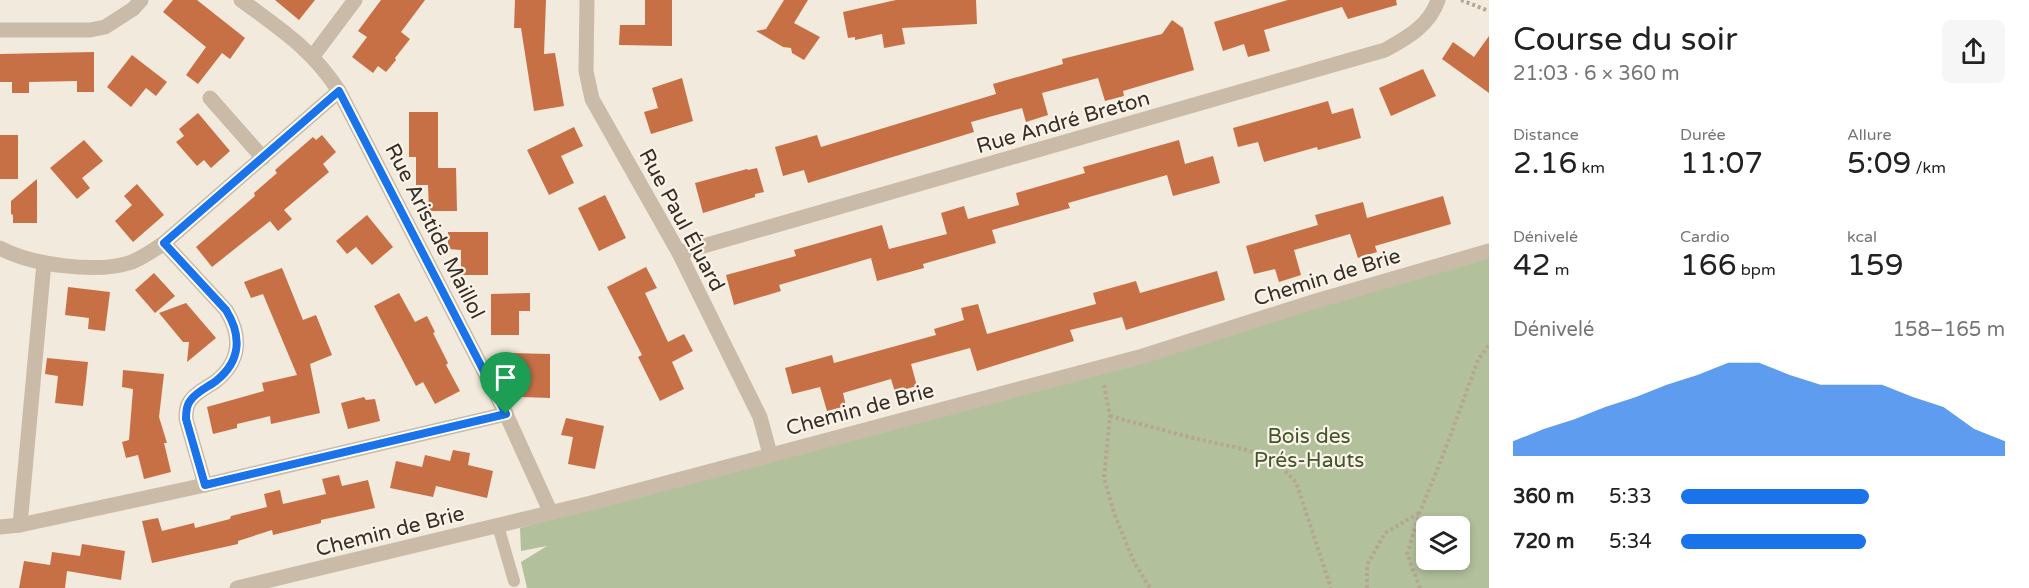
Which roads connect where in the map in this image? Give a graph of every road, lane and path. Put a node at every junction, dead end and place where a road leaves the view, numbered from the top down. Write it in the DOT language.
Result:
graph roads {
  1 [pos="141,0"];
  2 [pos="241,0"];
  3 [pos="355,0"];
  4 [pos="586,0"];
  5 [pos="1438,0"];
  6 [pos="1461,0"];
  7 [pos="1489,11"];
  8 [pos="0,30"];
  9 [pos="313,56"];
  10 [pos="339,91"];
  11 [pos="210,98"];
  12 [pos="263,158"];
  13 [pos="164,243"];
  14 [pos="0,248"];
  15 [pos="1489,251"];
  16 [pos="679,253"];
  17 [pos="44,263"];
  18 [pos="1489,345"];
  19 [pos="1101,367"];
  20 [pos="506,414"];
  21 [pos="1110,416"];
  22 [pos="770,454"];
  23 [pos="205,485"];
  24 [pos="1420,512"];
  25 [pos="551,513"];
  26 [pos="20,525"];
  27 [pos="498,526"];
  28 [pos="0,527"];
  29 [pos="514,580"];
  30 [pos="237,588"];
  31 [pos="1150,588"];
  32 [pos="1331,588"];
  33 [pos="1367,588"];
  34 [pos="1420,588"];
  1 -- 8 [label="street"];
  2 -- 9 [label="street, Rue Aristide Maillol"];
  3 -- 9 [label="street"];
  4 -- 16 [label="street, Rue Paul Éluard"];
  5 -- 16 [label="street, Rue André Breton"];
  6 -- 7 [label="path"];
  9 -- 10 [label="street, Rue Aristide Maillol"];
  10 -- 12 [label="street"];
  10 -- 20 [label="street, Rue Aristide Maillol"];
  11 -- 12 [label="street"];
  12 -- 13 [label="street"];
  13 -- 17 [label="street"];
  13 -- 23 [label="street"];
  14 -- 17 [label="street"];
  15 -- 19 [label="street, Chemin de Brie"];
  16 -- 22 [label="street, Rue Paul Éluard"];
  17 -- 26 [label="street"];
  18 -- 24 [label="path"];
  19 -- 21 [label="path"];
  19 -- 22 [label="street, Chemin de Brie"];
  20 -- 23 [label="street"];
  20 -- 25 [label="street, Rue Aristide Maillol"];
  21 -- 31 [label="path"];
  21 -- 32 [label="path"];
  22 -- 25 [label="street, Chemin de Brie"];
  23 -- 26 [label="street"];
  24 -- 33 [label="path"];
  24 -- 34 [label="path"];
  25 -- 27 [label="street, Chemin de Brie"];
  26 -- 28 [label="street"];
  27 -- 29 [label="lane"];
  27 -- 30 [label="street, Chemin de Brie"];
}
